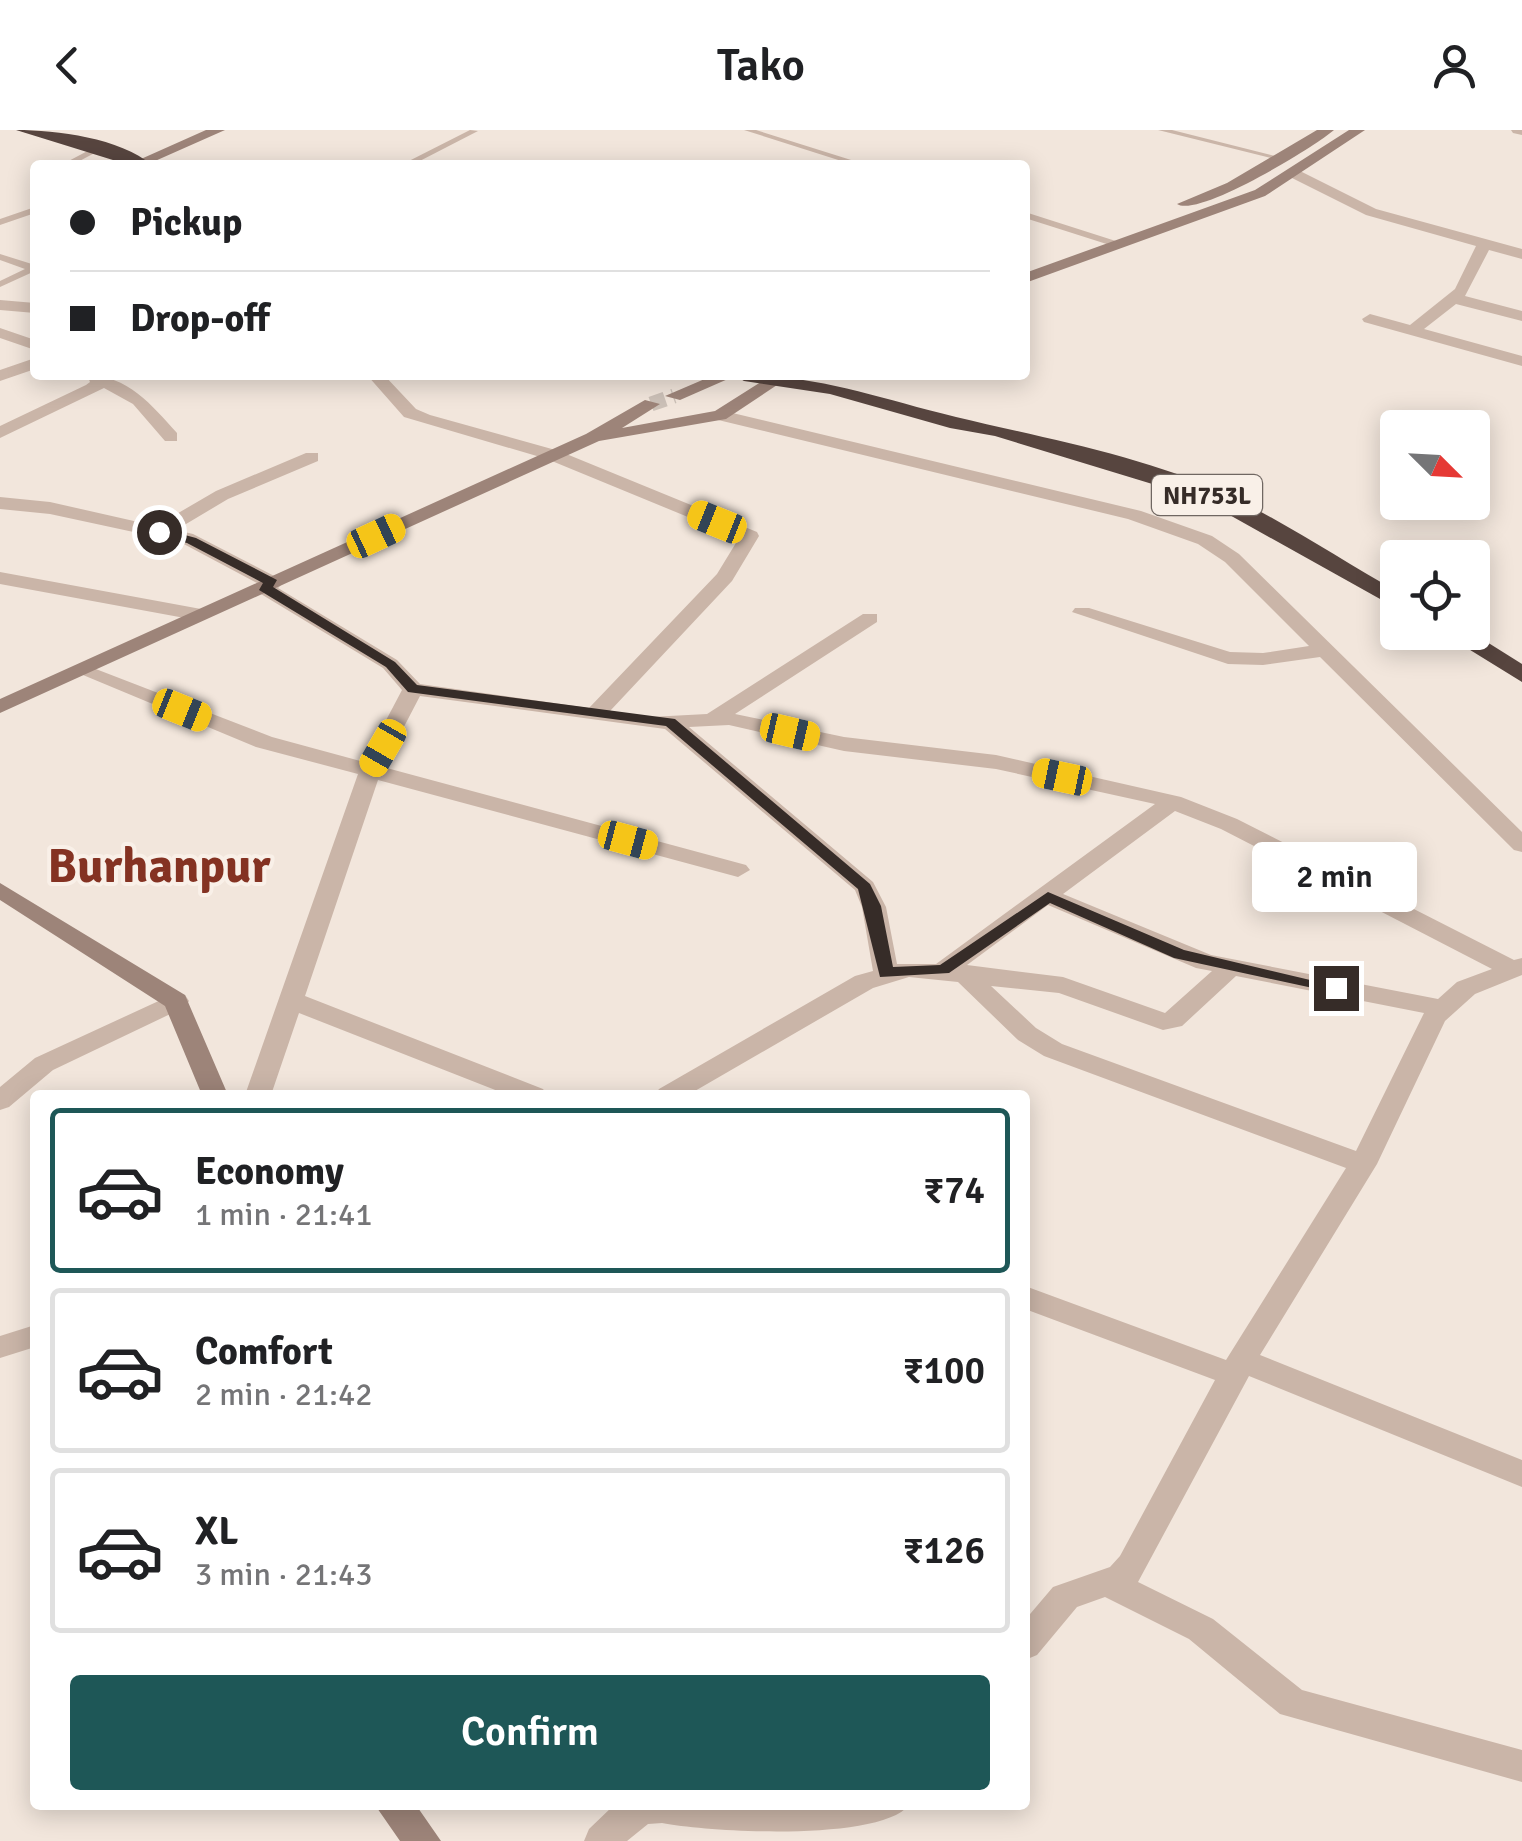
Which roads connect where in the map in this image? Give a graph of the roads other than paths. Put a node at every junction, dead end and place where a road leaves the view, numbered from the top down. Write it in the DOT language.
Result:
graph roads {
  1 [pos="24,130"];
  2 [pos="218,130"];
  3 [pos="748,130"];
  4 [pos="1162,130"];
  5 [pos="1327,130"];
  6 [pos="1358,130"];
  7 [pos="474,131"];
  8 [pos="100,148"];
  9 [pos="1279,158"];
  10 [pos="75,160"];
  11 [pos="132,160"];
  12 [pos="151,160"];
  13 [pos="415,160"];
  14 [pos="847,160"];
  15 [pos="1295,174"];
  16 [pos="30,212"];
  17 [pos="1030,216"];
  18 [pos="0,222"];
  19 [pos="1098,237"];
  20 [pos="1484,245"];
  21 [pos="1118,246"];
  22 [pos="1522,254"];
  23 [pos="0,257"];
  24 [pos="1030,262"];
  25 [pos="30,267"];
  26 [pos="30,269"];
  27 [pos="1030,276"];
  28 [pos="0,284"];
  29 [pos="1453,298"];
  30 [pos="0,306"];
  31 [pos="30,308"];
  32 [pos="1522,316"];
  33 [pos="1370,320"];
  34 [pos="1412,330"];
  35 [pos="0,333"];
  36 [pos="30,343"];
  37 [pos="1522,361"];
  38 [pos="30,365"];
  39 [pos="0,376"];
  40 [pos="96,380"];
  41 [pos="103,380"];
  42 [pos="380,380"];
  43 [pos="716,380"];
  44 [pos="776,380"];
  45 [pos="790,380"];
  46 [pos="861,380"];
  47 [pos="674,396"];
  48 [pos="651,404"];
  49 [pos="720,414"];
  50 [pos="0,420"];
  51 [pos="28,421"];
  52 [pos="998,430"];
  53 [pos="0,433"];
  54 [pos="171,438"];
  55 [pos="592,438"];
  56 [pos="553,455"];
  57 [pos="312,457"];
  58 [pos="0,503"];
  59 [pos="159,532"];
  60 [pos="0,578"];
  61 [pos="268,585"];
  62 [pos="1380,592"];
  63 [pos="1082,612"];
  64 [pos="201,615"];
  65 [pos="870,618"];
  66 [pos="1324,650"];
  67 [pos="1482,650"];
  68 [pos="81,670"];
  69 [pos="1522,675"];
  70 [pos="413,689"];
  71 [pos="0,707"];
  72 [pos="594,716"];
  73 [pos="713,718"];
  74 [pos="670,722"];
  75 [pos="370,771"];
  76 [pos="1173,802"];
  77 [pos="1522,846"];
  78 [pos="738,870"];
  79 [pos="0,890"];
  80 [pos="1048,897"];
  81 [pos="1519,967"];
  82 [pos="1230,968"];
  83 [pos="953,971"];
  84 [pos="886,973"];
  85 [pos="176,1001"];
  86 [pos="294,1001"];
  87 [pos="1442,1008"];
  88 [pos="214,1090"];
  89 [pos="260,1090"];
  90 [pos="521,1090"];
  91 [pos="677,1090"];
  92 [pos="0,1100"];
  93 [pos="1363,1164"];
  94 [pos="1030,1299"];
  95 [pos="30,1338"];
  96 [pos="0,1347"];
  97 [pos="1238,1368"];
  98 [pos="1522,1474"];
  99 [pos="1108,1583"];
  100 [pos="1030,1639"];
  101 [pos="1522,1766"];
  102 [pos="397,1810"];
  103 [pos="639,1810"];
  104 [pos="683,1810"];
  105 [pos="884,1810"];
  106 [pos="423,1841"];
  107 [pos="602,1841"];
  1 -- 8 [label="highway"];
  2 -- 12 [label="main road"];
  3 -- 14 [label="lane"];
  4 -- 9 [label="lane"];
  5 -- 9 [label="main road"];
  6 -- 15 [label="main road"];
  7 -- 13 [label="lane"];
  8 -- 10 [label="lane"];
  8 -- 11 [label="highway"];
  9 -- 19 [label="main road"];
  15 -- 20 [label="street"];
  15 -- 21 [label="main road"];
  16 -- 18 [label="lane"];
  17 -- 19 [label="lane"];
  19 -- 21 [label="lane"];
  19 -- 24 [label="main road"];
  20 -- 22 [label="street"];
  20 -- 29 [label="street"];
  21 -- 27 [label="main road"];
  23 -- 25 [label="lane"];
  26 -- 28 [label="lane"];
  29 -- 32 [label="street"];
  29 -- 34 [label="street"];
  30 -- 31 [label="street"];
  33 -- 34 [label="street"];
  34 -- 37 [label="street"];
  35 -- 36 [label="street"];
  38 -- 39 [label="street"];
  40 -- 51 [label="street"];
  41 -- 54 [label="street"];
  42 -- 56 [label="street"];
  43 -- 47 [label="main road"];
  44 -- 49 [label="main road"];
  45 -- 52 [label="highway, NH753L"];
  46 -- 52 [label="highway, NH753L"];
  48 -- 55 [label="main road"];
  49 -- 55 [label="main road"];
  49 -- 66 [label="street"];
  50 -- 51 [label="street"];
  51 -- 53 [label="street"];
  52 -- 62 [label="highway, NH753L"];
  55 -- 56 [label="main road"];
  56 -- 61 [label="main road"];
  56 -- 72 [label="street"];
  57 -- 59 [label="street"];
  58 -- 59 [label="street"];
  59 -- 61 [label="street"];
  60 -- 64 [label="street"];
  61 -- 64 [label="main road"];
  61 -- 70 [label="street"];
  63 -- 66 [label="street"];
  64 -- 68 [label="main road"];
  65 -- 73 [label="street"];
  66 -- 77 [label="street"];
  67 -- 69 [label="highway"];
  68 -- 71 [label="main road"];
  68 -- 75 [label="street"];
  70 -- 72 [label="street"];
  70 -- 75 [label="street"];
  72 -- 74 [label="street"];
  73 -- 74 [label="street"];
  73 -- 76 [label="street"];
  74 -- 84 [label="street"];
  75 -- 78 [label="street"];
  75 -- 86 [label="street"];
  76 -- 80 [label="street"];
  76 -- 81 [label="street"];
  79 -- 85 [label="main road"];
  80 -- 82 [label="street"];
  80 -- 83 [label="street"];
  81 -- 87 [label="street"];
  82 -- 83 [label="street"];
  82 -- 87 [label="street"];
  83 -- 84 [label="street"];
  83 -- 93 [label="street"];
  84 -- 91 [label="street"];
  85 -- 88 [label="main road"];
  85 -- 92 [label="street"];
  86 -- 89 [label="street"];
  86 -- 90 [label="street"];
  87 -- 93 [label="street"];
  93 -- 97 [label="street"];
  94 -- 97 [label="street"];
  95 -- 96 [label="street"];
  97 -- 98 [label="street"];
  97 -- 99 [label="street"];
  99 -- 100 [label="street"];
  99 -- 101 [label="street"];
  102 -- 106 [label="main road"];
  103 -- 107 [label="street"];
  104 -- 105 [label="street"];
}
